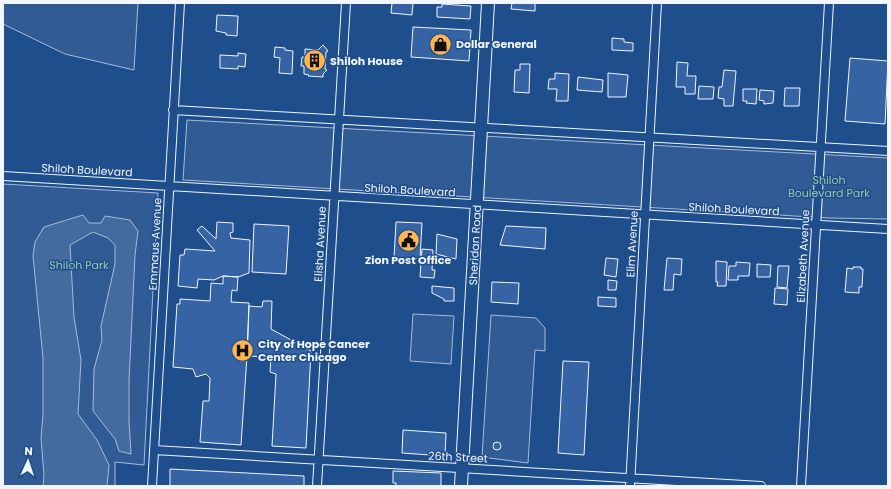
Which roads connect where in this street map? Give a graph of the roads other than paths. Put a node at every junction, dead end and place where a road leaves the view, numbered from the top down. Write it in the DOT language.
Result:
graph roads {
  1 [pos="180,3"];
  2 [pos="346,3"];
  3 [pos="488,3"];
  4 [pos="657,3"];
  5 [pos="829,3"];
  6 [pos="173,110"];
  7 [pos="339,119"];
  8 [pos="482,128"];
  9 [pos="649,137"];
  10 [pos="821,147"];
  11 [pos="888,151"];
  12 [pos="3,176"];
  13 [pos="169,186"];
  14 [pos="334,196"];
  15 [pos="477,205"];
  16 [pos="645,215"];
  17 [pos="816,225"];
  18 [pos="888,229"];
  19 [pos="154,450"];
  20 [pos="319,460"];
  21 [pos="463,468"];
  22 [pos="630,482"];
  23 [pos="152,486"];
  24 [pos="317,486"];
  25 [pos="461,486"];
  26 [pos="761,486"];
  27 [pos="801,486"];
  1 -- 6 [label="street, Emmaus Avenue"];
  2 -- 7 [label="street, Elisha Avenue"];
  3 -- 8 [label="main road, Sheridan Road"];
  4 -- 9 [label="street, Elim Avenue"];
  5 -- 10 [label="street, Elizabeth Avenue"];
  6 -- 7 [label="street"];
  6 -- 13 [label="street, Emmaus Avenue"];
  7 -- 8 [label="street"];
  7 -- 14 [label="street, Elisha Avenue"];
  8 -- 9 [label="street"];
  8 -- 15 [label="main road, Sheridan Road"];
  9 -- 10 [label="street"];
  9 -- 16 [label="street, Elim Avenue"];
  10 -- 11 [label="street"];
  10 -- 17 [label="street, Elizabeth Avenue"];
  12 -- 13 [label="street, Shiloh Boulevard"];
  13 -- 14 [label="street, Shiloh Boulevard"];
  13 -- 19 [label="street, Emmaus Avenue"];
  14 -- 15 [label="street, Shiloh Boulevard"];
  14 -- 20 [label="street, Elisha Avenue"];
  15 -- 16 [label="street, Shiloh Boulevard"];
  15 -- 21 [label="main road, Sheridan Road"];
  16 -- 17 [label="street, Shiloh Boulevard"];
  16 -- 22 [label="street, Elim Avenue"];
  17 -- 18 [label="street, Shiloh Boulevard"];
  17 -- 27 [label="street, Elizabeth Avenue"];
  19 -- 20 [label="street, 26th Street"];
  19 -- 23 [label="street, Emmaus Avenue"];
  20 -- 21 [label="street, 26th Street"];
  20 -- 24 [label="street, Elisha Avenue"];
  21 -- 22 [label="street, 26th Street"];
  21 -- 25 [label="main road, Sheridan Road"];
  22 -- 26 [label="street, 26th Street"];
}
